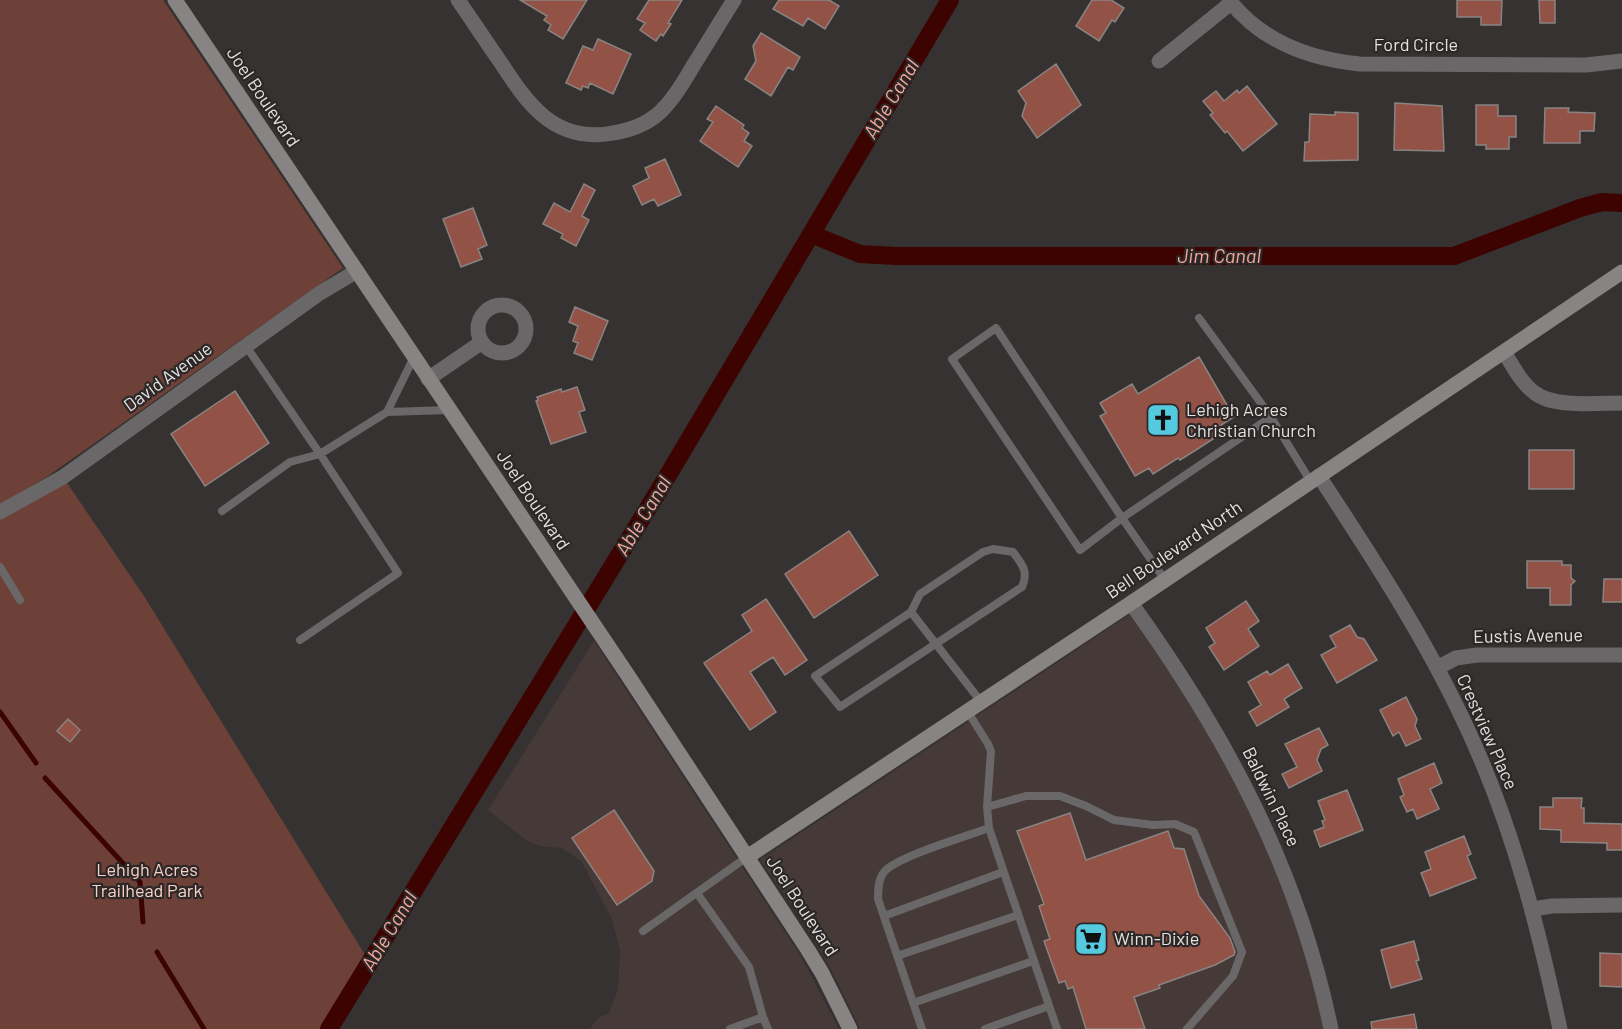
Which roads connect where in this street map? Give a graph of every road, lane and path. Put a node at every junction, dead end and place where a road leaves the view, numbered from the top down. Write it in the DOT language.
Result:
graph roads {
  1 [pos="174,0"];
  2 [pos="458,0"];
  3 [pos="734,0"];
  4 [pos="1230,2"];
  5 [pos="1159,61"];
  6 [pos="1622,61"];
  7 [pos="357,271"];
  8 [pos="1622,272"];
  9 [pos="1199,318"];
  10 [pos="482,342"];
  11 [pos="246,346"];
  12 [pos="1504,352"];
  13 [pos="414,357"];
  14 [pos="428,379"];
  15 [pos="1622,404"];
  16 [pos="449,410"];
  17 [pos="387,412"];
  18 [pos="1271,417"];
  19 [pos="320,454"];
  20 [pos="1315,479"];
  21 [pos="222,511"];
  22 [pos="0,512"];
  23 [pos="1122,518"];
  24 [pos="0,567"];
  25 [pos="1165,580"];
  26 [pos="20,600"];
  27 [pos="1131,603"];
  28 [pos="911,612"];
  29 [pos="300,639"];
  30 [pos="936,644"];
  31 [pos="1622,655"];
  32 [pos="1437,668"];
  33 [pos="982,703"];
  34 [pos="968,712"];
  35 [pos="987,807"];
  36 [pos="989,828"];
  37 [pos="747,857"];
  38 [pos="1003,872"];
  39 [pos="697,892"];
  40 [pos="1622,905"];
  41 [pos="1533,909"];
  42 [pos="1018,915"];
  43 [pos="884,916"];
  44 [pos="643,931"];
  45 [pos="897,956"];
  46 [pos="1033,961"];
  47 [pos="913,1003"];
  48 [pos="1049,1006"];
  49 [pos="763,1017"];
  50 [pos="730,1029"];
  51 [pos="768,1029"];
  52 [pos="850,1029"];
  53 [pos="922,1029"];
  54 [pos="985,1029"];
  55 [pos="1057,1029"];
  56 [pos="1187,1029"];
  57 [pos="1331,1029"];
  58 [pos="1560,1029"];
  1 -- 7 [label="main road, Joel Boulevard"];
  2 -- 3 [label="street"];
  4 -- 5 [label="street"];
  4 -- 6 [label="street, Ford Circle"];
  7 -- 11 [label="street, David Avenue"];
  7 -- 13 [label="main road, Joel Boulevard"];
  8 -- 12 [label="main road, Bell Boulevard North"];
  9 -- 18 [label="lane"];
  10 -- 14 [label="street"];
  11 -- 19 [label="lane"];
  11 -- 22 [label="street, David Avenue"];
  12 -- 15 [label="street"];
  12 -- 20 [label="main road, Bell Boulevard North"];
  13 -- 14 [label="main road, Joel Boulevard"];
  13 -- 17 [label="lane"];
  14 -- 16 [label="main road, Joel Boulevard"];
  16 -- 17 [label="lane"];
  16 -- 37 [label="main road, Joel Boulevard"];
  17 -- 19 [label="lane"];
  18 -- 20 [label="lane"];
  18 -- 23 [label="lane"];
  19 -- 21 [label="lane"];
  19 -- 29 [label="lane"];
  20 -- 25 [label="main road, Bell Boulevard North"];
  20 -- 32 [label="street, Crestview Place"];
  23 -- 23 [label="lane"];
  23 -- 25 [label="lane"];
  24 -- 26 [label="lane"];
  25 -- 27 [label="main road, Bell Boulevard North"];
  27 -- 33 [label="main road, Bell Boulevard North"];
  27 -- 57 [label="street, Baldwin Place"];
  28 -- 30 [label="lane"];
  28 -- 30 [label="lane"];
  28 -- 30 [label="lane"];
  30 -- 33 [label="lane"];
  31 -- 32 [label="street, Eustis Avenue"];
  32 -- 41 [label="street, Crestview Place"];
  33 -- 34 [label="main road, Bell Boulevard North"];
  34 -- 35 [label="lane"];
  34 -- 37 [label="main road, Bell Boulevard North"];
  35 -- 36 [label="lane"];
  35 -- 56 [label="lane"];
  36 -- 38 [label="lane"];
  36 -- 43 [label="lane"];
  37 -- 39 [label="lane"];
  37 -- 52 [label="main road, Joel Boulevard"];
  38 -- 42 [label="lane"];
  38 -- 43 [label="lane"];
  39 -- 44 [label="lane"];
  39 -- 49 [label="lane"];
  40 -- 41 [label="street"];
  41 -- 58 [label="street, Crestview Place"];
  42 -- 45 [label="lane"];
  42 -- 46 [label="lane"];
  43 -- 45 [label="lane"];
  45 -- 47 [label="lane"];
  46 -- 47 [label="lane"];
  46 -- 48 [label="lane"];
  47 -- 53 [label="lane"];
  48 -- 54 [label="lane"];
  48 -- 55 [label="lane"];
  49 -- 50 [label="lane"];
  49 -- 51 [label="lane"];
}
